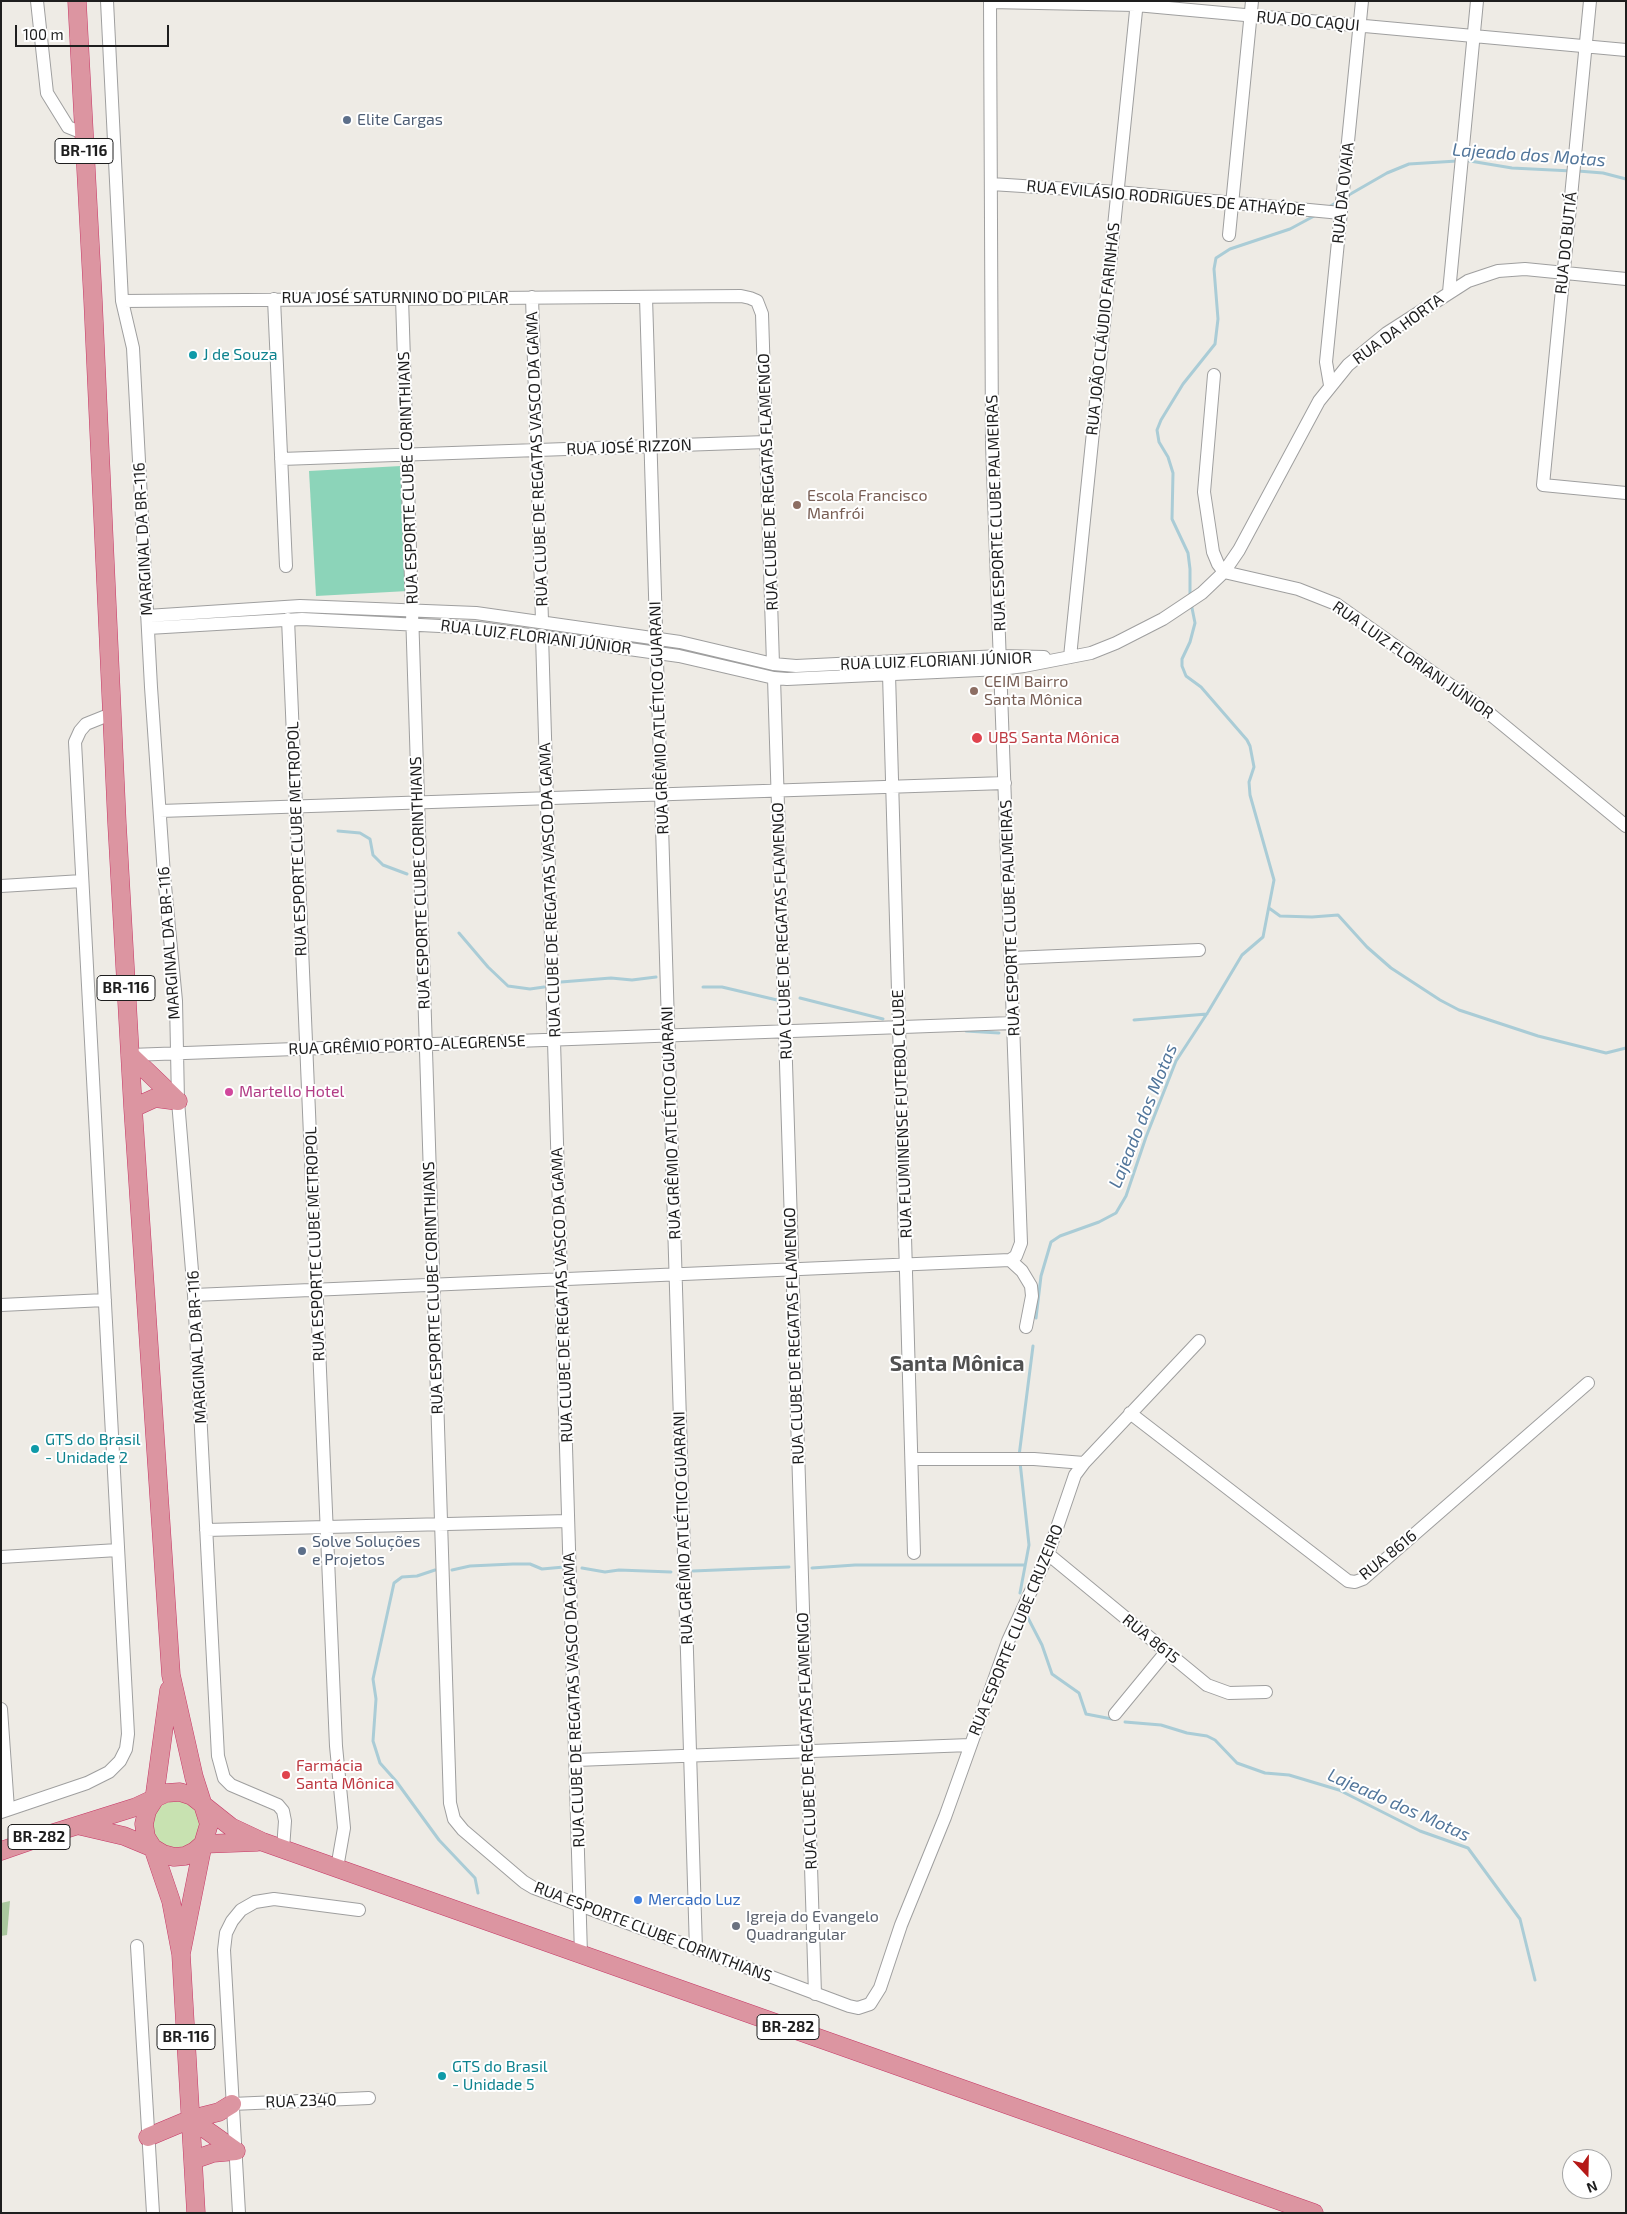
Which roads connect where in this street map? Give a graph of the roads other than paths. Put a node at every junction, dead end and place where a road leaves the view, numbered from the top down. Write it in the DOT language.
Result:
graph roads {
  1 [pos="37,1"];
  2 [pos="77,1"];
  3 [pos="107,1"];
  4 [pos="1252,1"];
  5 [pos="1362,1"];
  6 [pos="1477,1"];
  7 [pos="1590,1"];
  8 [pos="990,2"];
  9 [pos="1137,3"];
  10 [pos="1250,16"];
  11 [pos="1359,25"];
  12 [pos="1474,36"];
  13 [pos="1585,46"];
  14 [pos="1626,50"];
  15 [pos="83,133"];
  16 [pos="991,184"];
  17 [pos="1117,192"];
  18 [pos="1232,202"];
  19 [pos="1332,211"];
  20 [pos="1229,236"];
  21 [pos="1563,273"];
  22 [pos="1626,279"];
  23 [pos="1449,292"];
  24 [pos="646,296"];
  25 [pos="532,297"];
  26 [pos="402,298"];
  27 [pos="274,299"];
  28 [pos="122,300"];
  29 [pos="757,302"];
  30 [pos="1214,375"];
  31 [pos="1330,385"];
  32 [pos="766,442"];
  33 [pos="650,446"];
  34 [pos="536,450"];
  35 [pos="407,455"];
  36 [pos="281,459"];
  37 [pos="1626,493"];
  38 [pos="286,566"];
  39 [pos="1224,572"];
  40 [pos="412,610"];
  41 [pos="288,619"];
  42 [pos="147,622"];
  43 [pos="542,622"];
  44 [pos="412,623"];
  45 [pos="542,635"];
  46 [pos="656,639"];
  47 [pos="657,653"];
  48 [pos="1070,658"];
  49 [pos="1000,662"];
  50 [pos="773,664"];
  51 [pos="889,674"];
  52 [pos="774,678"];
  53 [pos="111,714"];
  54 [pos="1005,783"];
  55 [pos="892,787"];
  56 [pos="777,791"];
  57 [pos="661,794"];
  58 [pos="547,798"];
  59 [pos="418,802"];
  60 [pos="296,805"];
  61 [pos="160,811"];
  62 [pos="1626,826"];
  63 [pos="82,881"];
  64 [pos="1,886"];
  65 [pos="1199,950"];
  66 [pos="1011,958"];
  67 [pos="1013,1023"];
  68 [pos="899,1027"];
  69 [pos="785,1031"];
  70 [pos="668,1036"];
  71 [pos="554,1040"];
  72 [pos="426,1044"];
  73 [pos="306,1049"];
  74 [pos="176,1053"];
  75 [pos="130,1055"];
  76 [pos="178,1102"];
  77 [pos="134,1108"];
  78 [pos="1010,1260"];
  79 [pos="906,1265"];
  80 [pos="792,1269"];
  81 [pos="675,1274"];
  82 [pos="561,1280"];
  83 [pos="433,1285"];
  84 [pos="316,1290"];
  85 [pos="194,1295"];
  86 [pos="105,1300"];
  87 [pos="1,1305"];
  88 [pos="1026,1327"];
  89 [pos="1199,1342"];
  90 [pos="1588,1383"];
  91 [pos="1130,1413"];
  92 [pos="912,1460"];
  93 [pos="1084,1463"];
  94 [pos="568,1521"];
  95 [pos="441,1524"];
  96 [pos="326,1527"];
  97 [pos="206,1530"];
  98 [pos="118,1550"];
  99 [pos="914,1553"];
  100 [pos="1048,1554"];
  101 [pos="1,1557"];
  102 [pos="1166,1652"];
  103 [pos="171,1675"];
  104 [pos="1266,1692"];
  105 [pos="1,1709"];
  106 [pos="1115,1714"];
  107 [pos="970,1745"];
  108 [pos="807,1751"];
  109 [pos="690,1755"];
  110 [pos="576,1760"];
  111 [pos="154,1800"];
  112 [pos="203,1805"];
  113 [pos="4,1810"];
  114 [pos="78,1826"];
  115 [pos="263,1842"];
  116 [pos="203,1844"];
  117 [pos="153,1848"];
  118 [pos="283,1849"];
  119 [pos="1,1851"];
  120 [pos="337,1868"];
  121 [pos="580,1906"];
  122 [pos="359,1910"];
  123 [pos="137,1946"];
  124 [pos="696,1949"];
  125 [pos="181,1954"];
  126 [pos="581,1954"];
  127 [pos="815,1994"];
  128 [pos="865,2007"];
  129 [pos="369,2098"];
  130 [pos="232,2104"];
  131 [pos="191,2119"];
  132 [pos="148,2137"];
  133 [pos="236,2151"];
  134 [pos="193,2160"];
  135 [pos="153,2213"];
  136 [pos="196,2213"];
  137 [pos="240,2213"];
  138 [pos="1314,2213"];
  1 -- 15 [label="street"];
  2 -- 15 [label="highway, BR-116"];
  3 -- 28 [label="street, MARGINAL DA BR-116"];
  4 -- 10 [label="street"];
  5 -- 11 [label="street, RUA DA OVAIA"];
  6 -- 12 [label="street"];
  7 -- 13 [label="street, RUA DO BUTIÁ"];
  8 -- 9 [label="street, RUA DO CAQUI"];
  8 -- 16 [label="street, RUA ESPORTE CLUBE PALMEIRAS"];
  9 -- 10 [label="street, RUA DO CAQUI"];
  9 -- 17 [label="street, RUA JOÃO CLÁUDIO FARINHAS"];
  10 -- 11 [label="street, RUA DO CAQUI"];
  10 -- 18 [label="street"];
  11 -- 12 [label="street, RUA DO CAQUI"];
  11 -- 19 [label="street, RUA DA OVAIA"];
  12 -- 13 [label="street, RUA DO CAQUI"];
  12 -- 23 [label="street"];
  13 -- 14 [label="street, RUA DO CAQUI"];
  13 -- 21 [label="street, RUA DO BUTIÁ"];
  15 -- 53 [label="highway, BR-116"];
  16 -- 17 [label="street, RUA EVILÁSIO RODRIGUES DE ATHAÝDE"];
  16 -- 49 [label="street, RUA ESPORTE CLUBE PALMEIRAS"];
  17 -- 18 [label="street, RUA EVILÁSIO RODRIGUES DE ATHAÝDE"];
  17 -- 48 [label="street, RUA JOÃO CLÁUDIO FARINHAS"];
  18 -- 19 [label="street, RUA EVILÁSIO RODRIGUES DE ATHAÝDE"];
  18 -- 20 [label="street"];
  19 -- 31 [label="street, RUA DA OVAIA"];
  21 -- 22 [label="street, RUA DA HORTA"];
  21 -- 23 [label="street, RUA DA HORTA"];
  21 -- 37 [label="street, RUA DO BUTIÁ"];
  23 -- 31 [label="street, RUA DA HORTA"];
  24 -- 25 [label="street, RUA JOSÉ SATURNINO DO PILAR"];
  24 -- 29 [label="street, RUA JOSÉ SATURNINO DO PILAR"];
  24 -- 33 [label="street, RUA GRÊMIO ATLÉTICO GUARANI"];
  25 -- 26 [label="street, RUA JOSÉ SATURNINO DO PILAR"];
  25 -- 34 [label="street, RUA CLUBE DE REGATAS VASCO DA GAMA"];
  26 -- 27 [label="street, RUA JOSÉ SATURNINO DO PILAR"];
  26 -- 35 [label="street, RUA ESPORTE CLUBE CORINTHIANS"];
  27 -- 28 [label="street, RUA JOSÉ SATURNINO DO PILAR"];
  27 -- 36 [label="street"];
  28 -- 42 [label="street, MARGINAL DA BR-116"];
  29 -- 32 [label="street, RUA CLUBE DE REGATAS FLAMENGO"];
  30 -- 39 [label="street"];
  31 -- 39 [label="street, RUA DA HORTA"];
  32 -- 33 [label="street, RUA JOSÉ RIZZON"];
  32 -- 50 [label="street, RUA CLUBE DE REGATAS FLAMENGO"];
  33 -- 34 [label="street, RUA JOSÉ RIZZON"];
  33 -- 46 [label="street, RUA GRÊMIO ATLÉTICO GUARANI"];
  34 -- 35 [label="street, RUA JOSÉ RIZZON"];
  34 -- 43 [label="street, RUA CLUBE DE REGATAS VASCO DA GAMA"];
  35 -- 36 [label="street, RUA JOSÉ RIZZON"];
  35 -- 40 [label="street, RUA ESPORTE CLUBE CORINTHIANS"];
  36 -- 38 [label="street"];
  39 -- 48 [label="street, RUA LUIZ FLORIANI JÚNIOR"];
  39 -- 62 [label="street, RUA LUIZ FLORIANI JÚNIOR"];
  40 -- 42 [label="street, RUA LUIZ FLORIANI JÚNIOR"];
  40 -- 43 [label="street, RUA LUIZ FLORIANI JÚNIOR"];
  40 -- 44 [label="street, RUA ESPORTE CLUBE CORINTHIANS"];
  41 -- 42 [label="street, RUA LUIZ FLORIANI JÚNIOR"];
  41 -- 44 [label="street, RUA LUIZ FLORIANI JÚNIOR"];
  41 -- 60 [label="street, RUA ESPORTE CLUBE METROPOL"];
  42 -- 61 [label="street, MARGINAL DA BR-116"];
  43 -- 46 [label="street, RUA LUIZ FLORIANI JÚNIOR"];
  44 -- 45 [label="street, RUA LUIZ FLORIANI JÚNIOR"];
  44 -- 59 [label="street, RUA ESPORTE CLUBE CORINTHIANS"];
  45 -- 47 [label="street, RUA LUIZ FLORIANI JÚNIOR"];
  45 -- 58 [label="street, RUA CLUBE DE REGATAS VASCO DA GAMA"];
  46 -- 47 [label="street, RUA GRÊMIO ATLÉTICO GUARANI"];
  46 -- 50 [label="street, RUA LUIZ FLORIANI JÚNIOR"];
  47 -- 52 [label="street, RUA LUIZ FLORIANI JÚNIOR"];
  47 -- 57 [label="street, RUA GRÊMIO ATLÉTICO GUARANI"];
  48 -- 49 [label="street, RUA LUIZ FLORIANI JÚNIOR"];
  49 -- 50 [label="street, RUA LUIZ FLORIANI JÚNIOR"];
  49 -- 51 [label="street, RUA LUIZ FLORIANI JÚNIOR"];
  49 -- 54 [label="street, RUA ESPORTE CLUBE PALMEIRAS"];
  51 -- 52 [label="street, RUA LUIZ FLORIANI JÚNIOR"];
  51 -- 55 [label="street, RUA FLUMINENSE FUTEBOL CLUBE"];
  52 -- 56 [label="street, RUA CLUBE DE REGATAS FLAMENGO"];
  53 -- 63 [label="street"];
  53 -- 75 [label="highway, BR-116"];
  54 -- 55 [label="street"];
  54 -- 66 [label="street, RUA ESPORTE CLUBE PALMEIRAS"];
  55 -- 56 [label="street"];
  55 -- 68 [label="street, RUA FLUMINENSE FUTEBOL CLUBE"];
  56 -- 57 [label="street"];
  56 -- 69 [label="street, RUA CLUBE DE REGATAS FLAMENGO"];
  57 -- 58 [label="street"];
  57 -- 70 [label="street, RUA GRÊMIO ATLÉTICO GUARANI"];
  58 -- 59 [label="street"];
  58 -- 71 [label="street, RUA CLUBE DE REGATAS VASCO DA GAMA"];
  59 -- 60 [label="street"];
  59 -- 72 [label="street, RUA ESPORTE CLUBE CORINTHIANS"];
  60 -- 61 [label="street"];
  60 -- 73 [label="street, RUA ESPORTE CLUBE METROPOL"];
  61 -- 74 [label="street, MARGINAL DA BR-116"];
  63 -- 64 [label="street"];
  63 -- 86 [label="street"];
  65 -- 66 [label="street"];
  66 -- 67 [label="street, RUA ESPORTE CLUBE PALMEIRAS"];
  67 -- 68 [label="street, RUA GRÊMIO PORTO-ALEGRENSE"];
  67 -- 78 [label="street, RUA ESPORTE CLUBE PALMEIRAS"];
  68 -- 69 [label="street, RUA GRÊMIO PORTO-ALEGRENSE"];
  68 -- 79 [label="street, RUA FLUMINENSE FUTEBOL CLUBE"];
  69 -- 70 [label="street, RUA GRÊMIO PORTO-ALEGRENSE"];
  69 -- 80 [label="street, RUA CLUBE DE REGATAS FLAMENGO"];
  70 -- 71 [label="street, RUA GRÊMIO PORTO-ALEGRENSE"];
  70 -- 81 [label="street, RUA GRÊMIO ATLÉTICO GUARANI"];
  71 -- 72 [label="street, RUA GRÊMIO PORTO-ALEGRENSE"];
  71 -- 82 [label="street, RUA CLUBE DE REGATAS VASCO DA GAMA"];
  72 -- 73 [label="street, RUA GRÊMIO PORTO-ALEGRENSE"];
  72 -- 83 [label="street, RUA ESPORTE CLUBE CORINTHIANS"];
  73 -- 74 [label="street, RUA GRÊMIO PORTO-ALEGRENSE"];
  73 -- 84 [label="street, RUA ESPORTE CLUBE METROPOL"];
  74 -- 75 [label="street, RUA GRÊMIO PORTO-ALEGRENSE"];
  74 -- 76 [label="street, MARGINAL DA BR-116"];
  75 -- 76 [label="highway"];
  75 -- 77 [label="highway, BR-116"];
  76 -- 77 [label="highway"];
  76 -- 85 [label="street, MARGINAL DA BR-116"];
  77 -- 103 [label="highway, BR-116"];
  78 -- 79 [label="street"];
  78 -- 88 [label="street"];
  79 -- 80 [label="street"];
  79 -- 92 [label="street, RUA FLUMINENSE FUTEBOL CLUBE"];
  80 -- 81 [label="street"];
  80 -- 108 [label="street, RUA CLUBE DE REGATAS FLAMENGO"];
  81 -- 82 [label="street"];
  81 -- 109 [label="street, RUA GRÊMIO ATLÉTICO GUARANI"];
  82 -- 83 [label="street"];
  82 -- 94 [label="street, RUA CLUBE DE REGATAS VASCO DA GAMA"];
  83 -- 84 [label="street"];
  83 -- 95 [label="street, RUA ESPORTE CLUBE CORINTHIANS"];
  84 -- 85 [label="street"];
  84 -- 96 [label="street, RUA ESPORTE CLUBE METROPOL"];
  85 -- 97 [label="street, MARGINAL DA BR-116"];
  86 -- 87 [label="street"];
  86 -- 98 [label="street"];
  89 -- 91 [label="street, RUA ESPORTE CLUBE CRUZEIRO"];
  90 -- 91 [label="street, RUA 8616"];
  91 -- 93 [label="street, RUA ESPORTE CLUBE CRUZEIRO"];
  92 -- 93 [label="street"];
  92 -- 99 [label="street, RUA FLUMINENSE FUTEBOL CLUBE"];
  93 -- 100 [label="street, RUA ESPORTE CLUBE CRUZEIRO"];
  94 -- 95 [label="street"];
  94 -- 110 [label="street, RUA CLUBE DE REGATAS VASCO DA GAMA"];
  95 -- 96 [label="street"];
  95 -- 121 [label="street, RUA ESPORTE CLUBE CORINTHIANS"];
  96 -- 97 [label="street"];
  96 -- 120 [label="street, RUA ESPORTE CLUBE METROPOL"];
  97 -- 118 [label="street, MARGINAL DA BR-116"];
  98 -- 101 [label="street"];
  98 -- 113 [label="street"];
  100 -- 102 [label="street, RUA 8615"];
  100 -- 107 [label="street, RUA ESPORTE CLUBE CRUZEIRO"];
  102 -- 104 [label="street, RUA 8615"];
  102 -- 106 [label="street"];
  103 -- 111 [label="highway, BR-116"];
  103 -- 112 [label="highway, BR-116"];
  105 -- 113 [label="street"];
  107 -- 108 [label="street"];
  107 -- 128 [label="street, RUA ESPORTE CLUBE CRUZEIRO"];
  108 -- 109 [label="street"];
  108 -- 127 [label="street, RUA CLUBE DE REGATAS FLAMENGO"];
  109 -- 110 [label="street"];
  109 -- 124 [label="street, RUA GRÊMIO ATLÉTICO GUARANI"];
  110 -- 121 [label="street, RUA CLUBE DE REGATAS VASCO DA GAMA"];
  111 -- 112 [label="highway, BR-282"];
  111 -- 114 [label="highway, BR-282"];
  111 -- 117 [label="highway, BR-116"];
  112 -- 115 [label="highway, BR-282"];
  112 -- 116 [label="highway, BR-116"];
  114 -- 117 [label="highway, BR-282"];
  114 -- 119 [label="highway, BR-282"];
  115 -- 116 [label="highway, BR-282"];
  115 -- 118 [label="highway, BR-282"];
  116 -- 117 [label="highway, BR-282"];
  116 -- 125 [label="highway, BR-116"];
  117 -- 125 [label="highway, BR-116"];
  118 -- 120 [label="highway, BR-282"];
  120 -- 126 [label="highway, BR-282"];
  121 -- 124 [label="street, RUA ESPORTE CLUBE CORINTHIANS"];
  121 -- 126 [label="street, RUA CLUBE DE REGATAS VASCO DA GAMA"];
  122 -- 130 [label="street"];
  123 -- 132 [label="street"];
  124 -- 127 [label="street, RUA ESPORTE CLUBE CORINTHIANS"];
  125 -- 131 [label="highway, BR-116"];
  126 -- 138 [label="highway, BR-282"];
  127 -- 128 [label="street, RUA ESPORTE CLUBE CORINTHIANS"];
  129 -- 130 [label="street, RUA 2340"];
  130 -- 131 [label="highway"];
  130 -- 133 [label="street"];
  131 -- 132 [label="highway"];
  131 -- 133 [label="highway"];
  131 -- 134 [label="highway, BR-116"];
  132 -- 135 [label="street"];
  133 -- 134 [label="highway"];
  133 -- 137 [label="street"];
  134 -- 136 [label="highway, BR-116"];
}
